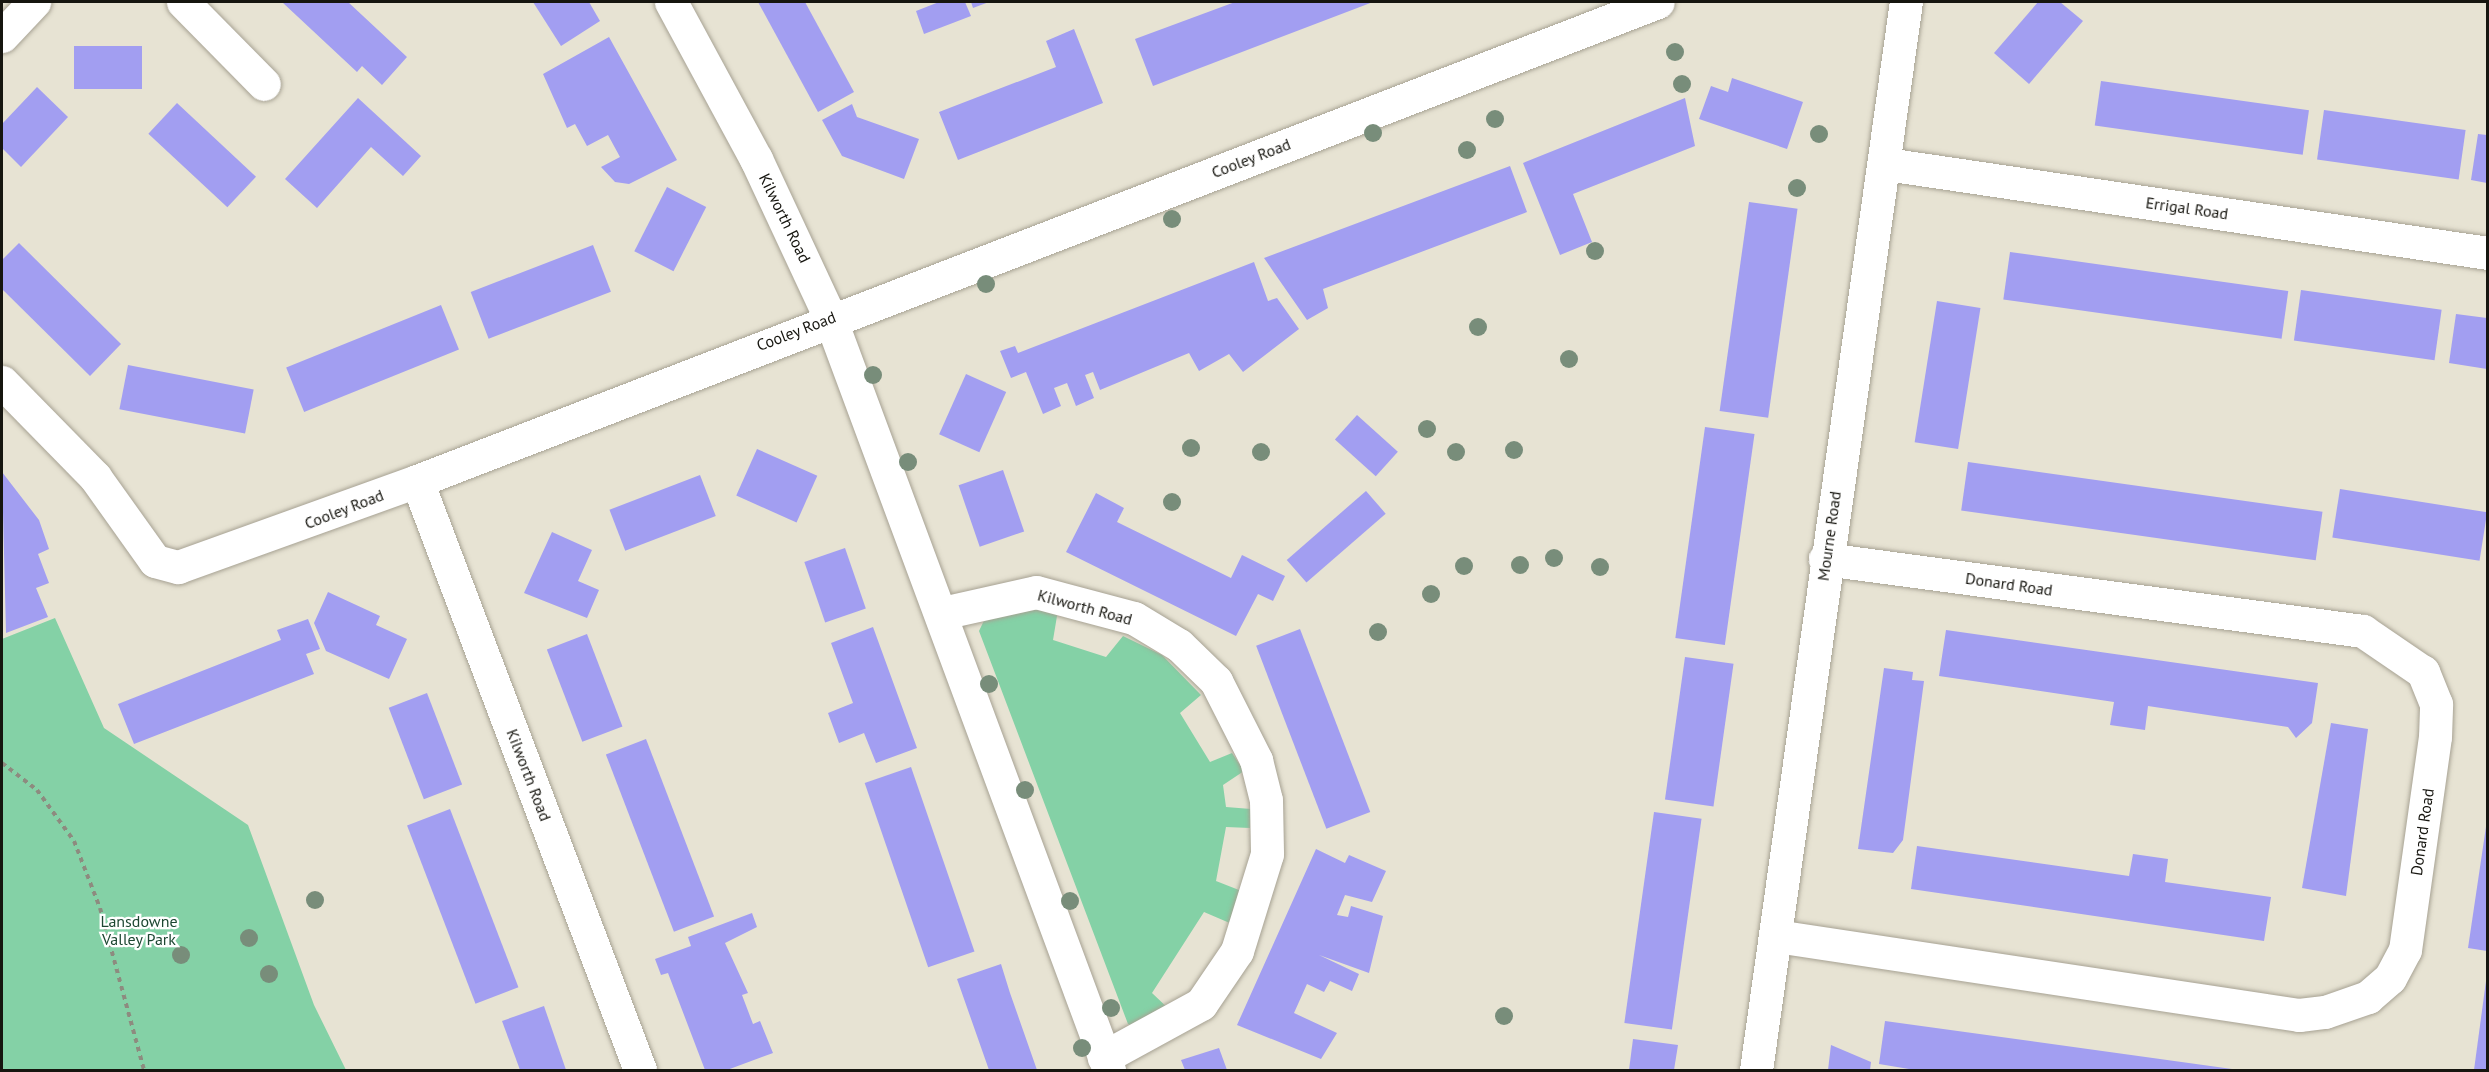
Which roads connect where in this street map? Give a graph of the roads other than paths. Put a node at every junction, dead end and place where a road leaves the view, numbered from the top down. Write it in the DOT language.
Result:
graph roads {
  1 [pos="34,2"];
  2 [pos="183,2"];
  3 [pos="671,2"];
  4 [pos="1906,2"];
  5 [pos="1637,5"];
  6 [pos="2,36"];
  7 [pos="264,84"];
  8 [pos="1886,164"];
  9 [pos="2487,253"];
  10 [pos="830,318"];
  11 [pos="2,382"];
  12 [pos="417,481"];
  13 [pos="1825,559"];
  14 [pos="942,613"];
  15 [pos="1776,936"];
  16 [pos="1107,1064"];
  17 [pos="640,1071"];
  18 [pos="1756,1071"];
  1 -- 6 [label="street"];
  2 -- 7 [label="street"];
  3 -- 10 [label="street, Kilworth Road"];
  4 -- 8 [label="street, Mourne Road"];
  5 -- 10 [label="street, Cooley Road"];
  8 -- 9 [label="street, Errigal Road"];
  8 -- 13 [label="street, Mourne Road"];
  10 -- 12 [label="street, Cooley Road"];
  10 -- 14 [label="street, Kilworth Road"];
  11 -- 12 [label="street, Cooley Road"];
  12 -- 17 [label="street, Kilworth Road"];
  13 -- 15 [label="street, Mourne Road"];
  13 -- 15 [label="street, Donard Road"];
  14 -- 16 [label="street, Kilworth Road"];
  14 -- 16 [label="street, Kilworth Road"];
  15 -- 18 [label="street, Mourne Road"];
}
